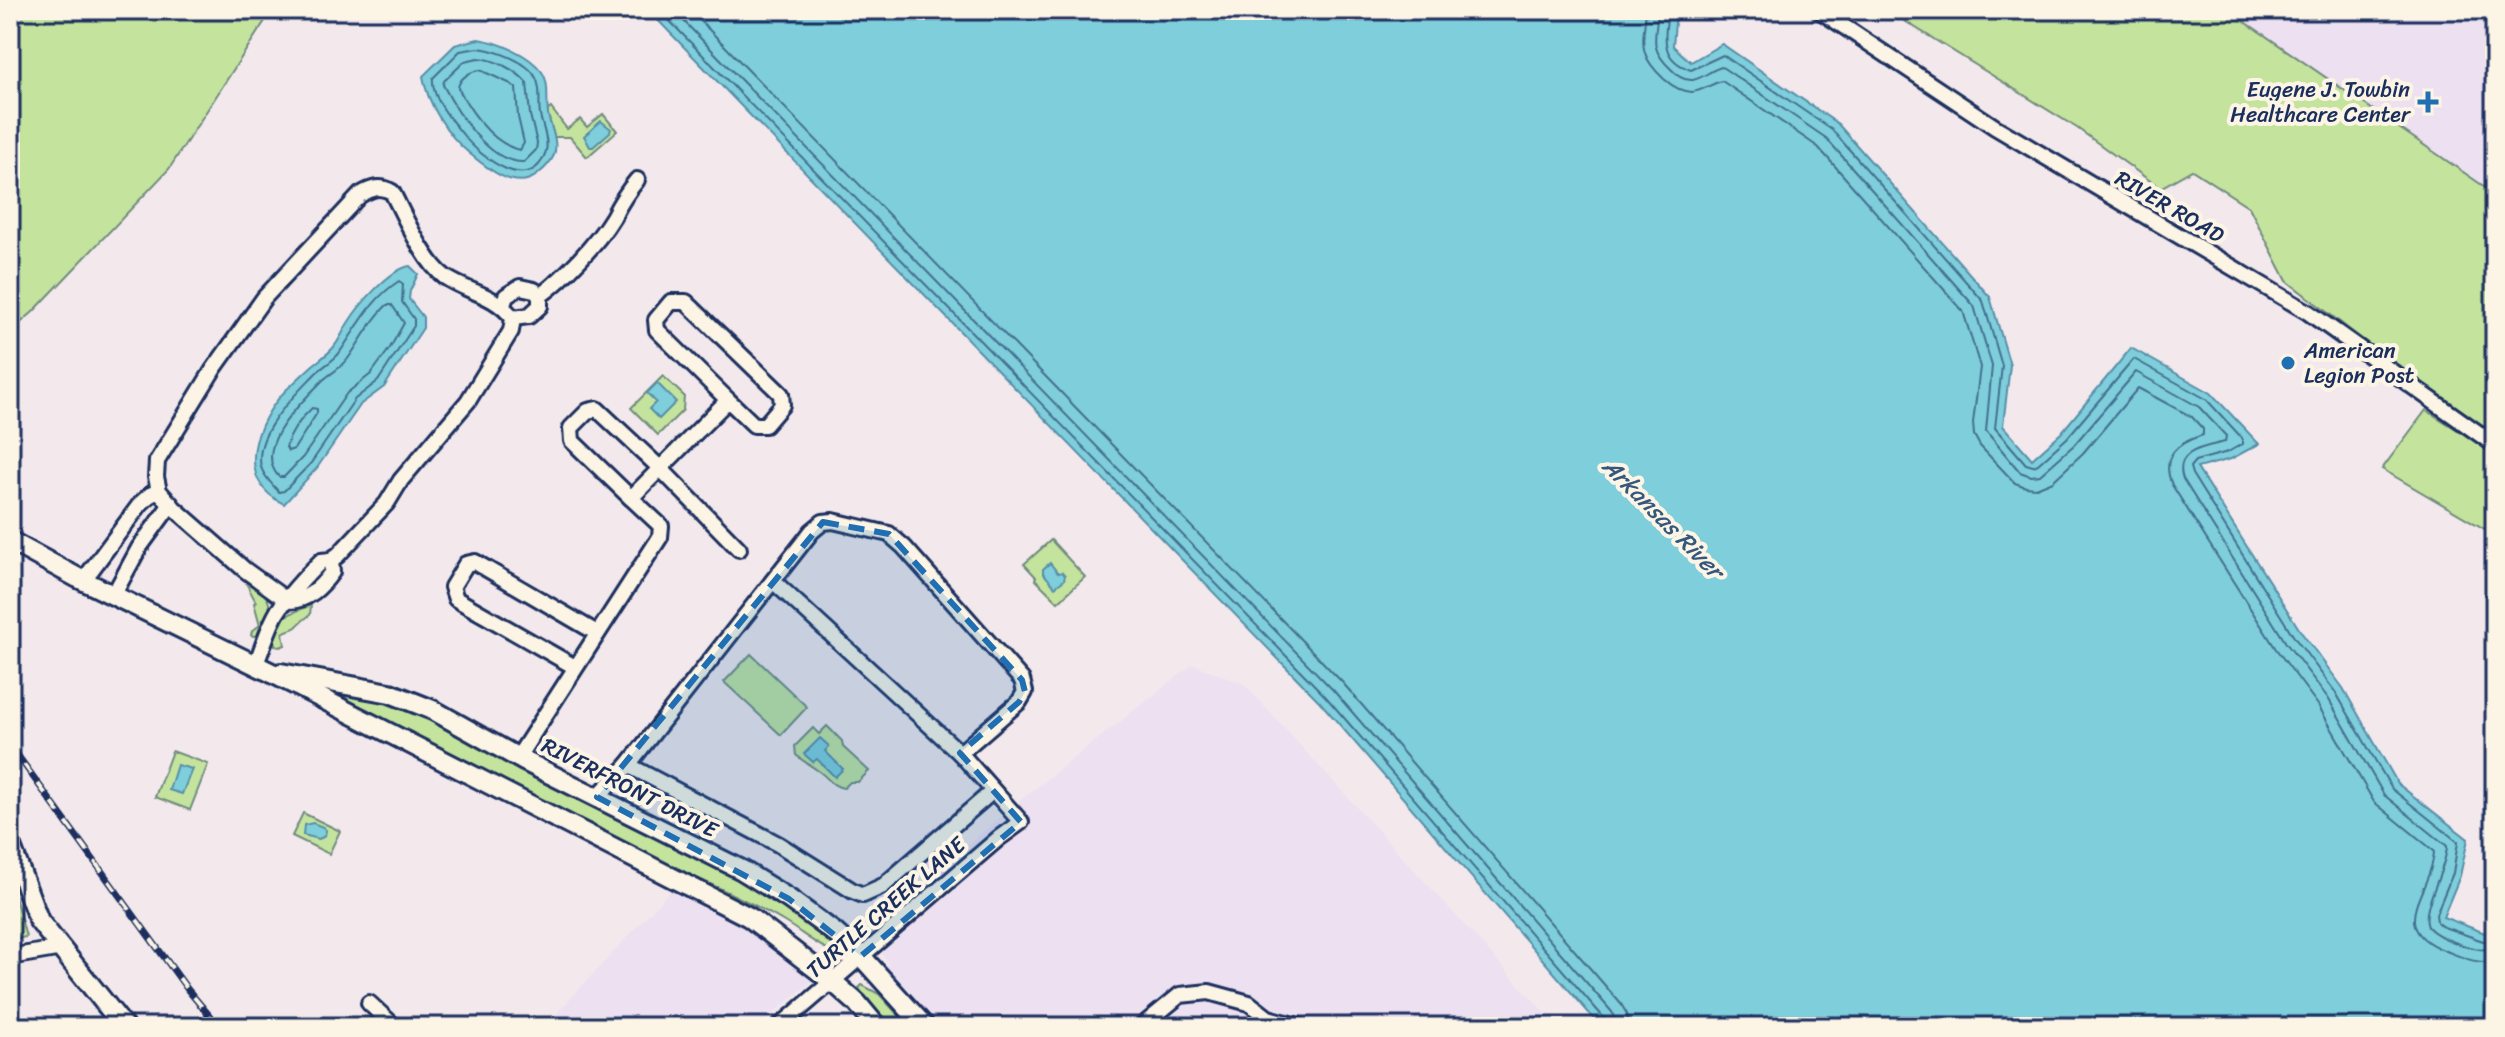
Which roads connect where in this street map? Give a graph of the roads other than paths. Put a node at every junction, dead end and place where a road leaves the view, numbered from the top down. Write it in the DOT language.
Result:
graph roads {
  1 [pos="1819,10"];
  2 [pos="637,180"];
  3 [pos="540,296"];
  4 [pos="503,305"];
  5 [pos="513,318"];
  6 [pos="728,400"];
  7 [pos="2495,445"];
  8 [pos="660,468"];
  9 [pos="159,491"];
  10 [pos="631,498"];
  11 [pos="171,504"];
  12 [pos="118,534"];
  13 [pos="10,541"];
  14 [pos="139,548"];
  15 [pos="739,549"];
  16 [pos="10,558"];
  17 [pos="81,580"];
  18 [pos="773,581"];
  19 [pos="113,596"];
  20 [pos="288,601"];
  21 [pos="597,633"];
  22 [pos="575,667"];
  23 [pos="262,669"];
  24 [pos="960,753"];
  25 [pos="518,757"];
  26 [pos="628,765"];
  27 [pos="993,791"];
  28 [pos="597,797"];
  29 [pos="10,844"];
  30 [pos="62,948"];
  31 [pos="861,956"];
  32 [pos="10,957"];
  33 [pos="832,981"];
  34 [pos="369,1003"];
  35 [pos="124,1027"];
  36 [pos="395,1027"];
  37 [pos="779,1027"];
  38 [pos="877,1027"];
  39 [pos="925,1027"];
  40 [pos="1141,1027"];
  41 [pos="1301,1027"];
  1 -- 7 [label="street, RIVER ROAD"];
  2 -- 3 [label="street"];
  3 -- 4 [label="street"];
  3 -- 5 [label="street"];
  4 -- 5 [label="street"];
  4 -- 9 [label="street"];
  5 -- 20 [label="street"];
  6 -- 6 [label="street"];
  6 -- 8 [label="street"];
  8 -- 10 [label="street"];
  8 -- 10 [label="street"];
  8 -- 15 [label="street"];
  9 -- 11 [label="street"];
  9 -- 12 [label="street"];
  10 -- 21 [label="street"];
  11 -- 14 [label="street"];
  11 -- 20 [label="street"];
  12 -- 14 [label="street"];
  12 -- 17 [label="street"];
  13 -- 17 [label="street, RIVERFRONT DRIVE"];
  14 -- 19 [label="street"];
  16 -- 17 [label="street, RIVERFRONT DRIVE"];
  17 -- 19 [label="street, RIVERFRONT DRIVE"];
  18 -- 24 [label="street"];
  18 -- 24 [label="street"];
  18 -- 26 [label="street"];
  19 -- 23 [label="street, RIVERFRONT DRIVE"];
  20 -- 23 [label="street"];
  21 -- 22 [label="street"];
  21 -- 22 [label="street"];
  22 -- 25 [label="street"];
  23 -- 25 [label="street, RIVERFRONT DRIVE"];
  23 -- 33 [label="street, RIVERFRONT DRIVE"];
  24 -- 27 [label="street"];
  25 -- 28 [label="street, RIVERFRONT DRIVE"];
  26 -- 27 [label="street"];
  26 -- 28 [label="street"];
  27 -- 31 [label="street, TURTLE CREEK LANE"];
  28 -- 31 [label="street, RIVERFRONT DRIVE"];
  29 -- 30 [label="street"];
  30 -- 32 [label="street"];
  30 -- 35 [label="street"];
  31 -- 33 [label="street, TURTLE CREEK LANE"];
  31 -- 39 [label="street, RIVERFRONT DRIVE"];
  33 -- 37 [label="street, TURTLE CREEK LANE"];
  33 -- 38 [label="street, RIVERFRONT DRIVE"];
  34 -- 36 [label="street"];
  40 -- 41 [label="street"];
}
